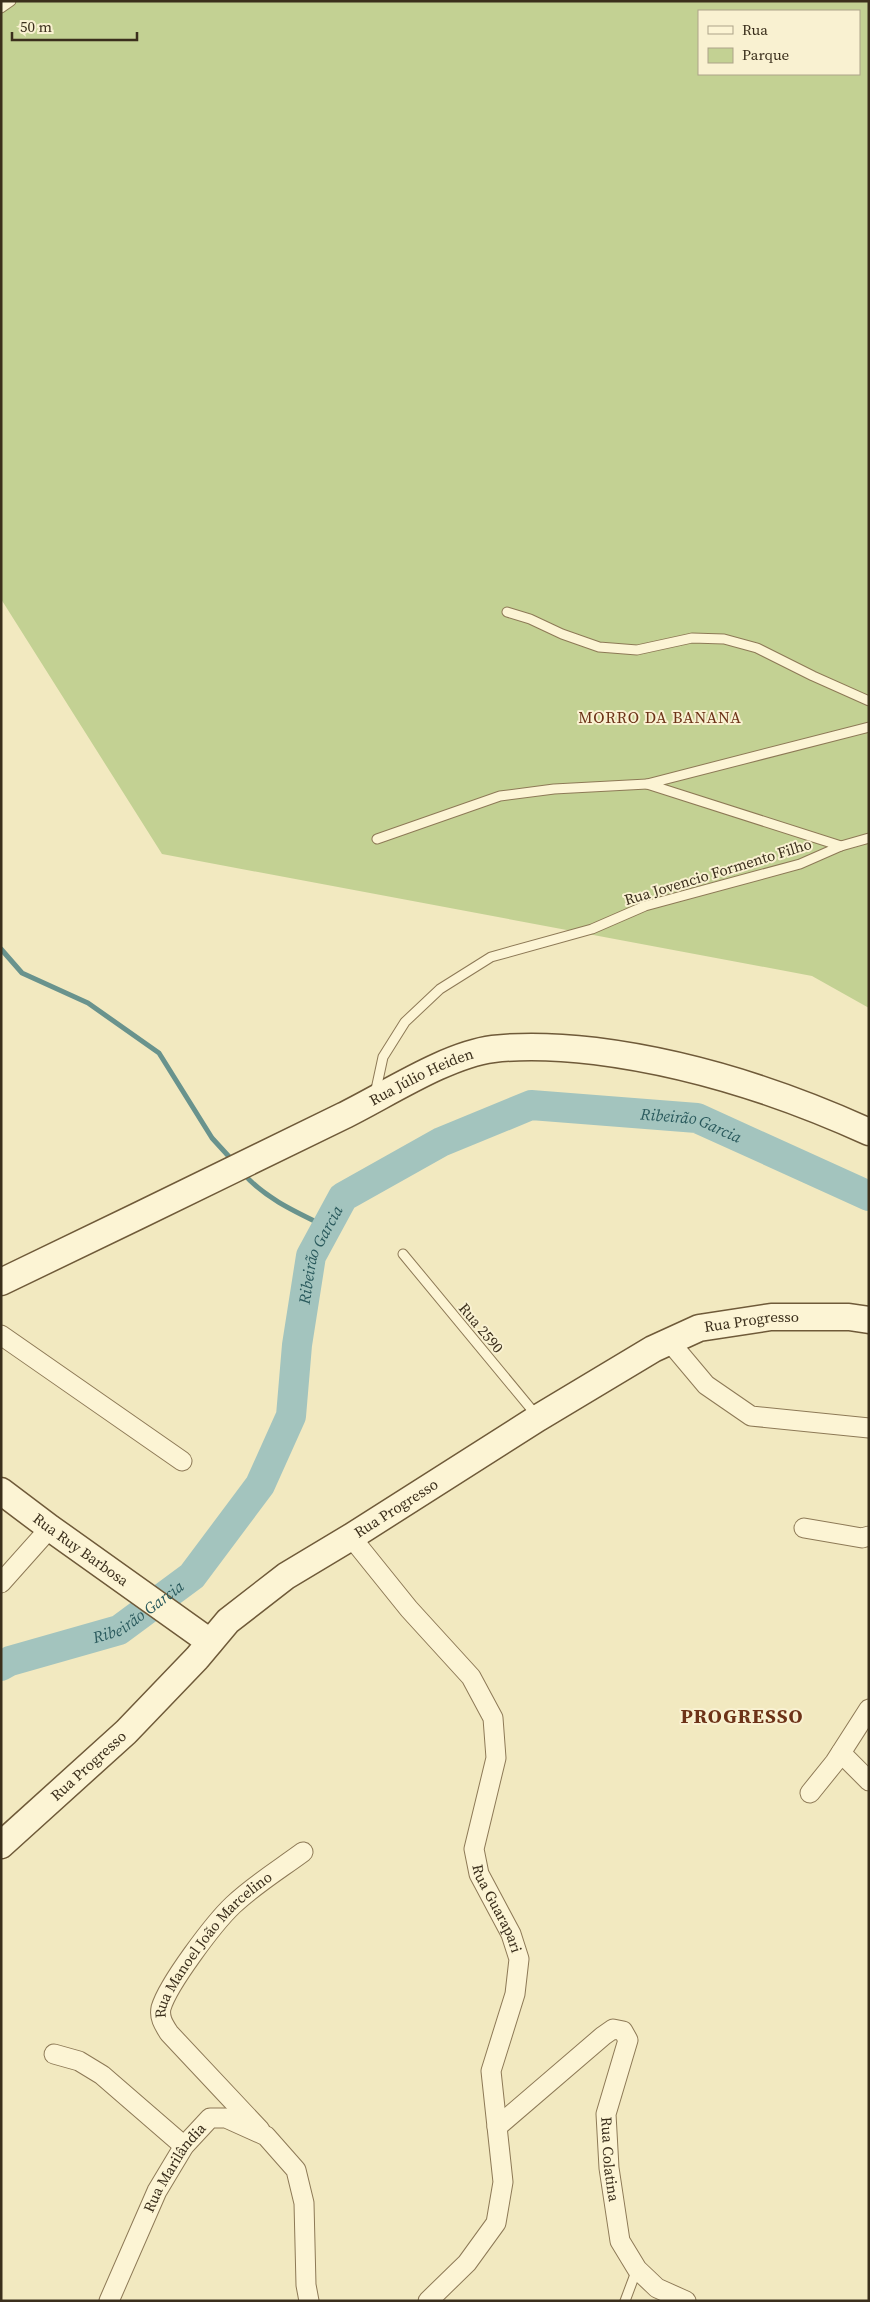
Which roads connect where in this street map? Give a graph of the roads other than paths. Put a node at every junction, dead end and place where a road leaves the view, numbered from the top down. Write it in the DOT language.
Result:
graph roads {
  1 [pos="11,1"];
  2 [pos="1,8"];
  3 [pos="508,612"];
  4 [pos="869,701"];
  5 [pos="869,727"];
  6 [pos="647,784"];
  7 [pos="869,838"];
  8 [pos="377,839"];
  9 [pos="841,846"];
  10 [pos="373,1102"];
  11 [pos="869,1132"];
  12 [pos="403,1254"];
  13 [pos="1,1282"];
  14 [pos="869,1320"];
  15 [pos="1,1335"];
  16 [pos="669,1341"];
  17 [pos="538,1418"];
  18 [pos="869,1428"];
  19 [pos="182,1461"];
  20 [pos="1,1491"];
  21 [pos="50,1528"];
  22 [pos="804,1528"];
  23 [pos="869,1536"];
  24 [pos="351,1537"];
  25 [pos="1,1583"];
  26 [pos="210,1642"];
  27 [pos="869,1709"];
  28 [pos="841,1753"];
  29 [pos="869,1782"];
  30 [pos="810,1793"];
  31 [pos="1,1845"];
  32 [pos="303,1852"];
  33 [pos="54,2054"];
  34 [pos="497,2127"];
  35 [pos="266,2136"];
  36 [pos="184,2146"];
  37 [pos="637,2268"];
  38 [pos="109,2301"];
  39 [pos="310,2301"];
  40 [pos="428,2301"];
  41 [pos="625,2301"];
  42 [pos="686,2301"];
  1 -- 2 [label="lane"];
  3 -- 4 [label="lane"];
  5 -- 6 [label="lane"];
  6 -- 8 [label="lane"];
  6 -- 9 [label="lane, Rua Jovencio Formento Filho"];
  7 -- 9 [label="lane"];
  9 -- 10 [label="lane, Rua Jovencio Formento Filho"];
  10 -- 11 [label="street, Rua Júlio Heiden"];
  10 -- 13 [label="street, Rua Júlio Heiden"];
  12 -- 17 [label="lane, Rua 2590"];
  14 -- 16 [label="street, Rua Progresso"];
  15 -- 19 [label="street"];
  16 -- 17 [label="street, Rua Progresso"];
  16 -- 18 [label="street"];
  17 -- 24 [label="street, Rua Progresso"];
  20 -- 21 [label="street, Rua Ruy Barbosa"];
  21 -- 25 [label="street"];
  21 -- 26 [label="street, Rua Ruy Barbosa"];
  22 -- 23 [label="street"];
  24 -- 26 [label="street, Rua Progresso"];
  24 -- 34 [label="street, Rua Guarapari"];
  26 -- 31 [label="street, Rua Progresso"];
  27 -- 28 [label="street"];
  28 -- 29 [label="street"];
  28 -- 30 [label="street"];
  32 -- 35 [label="street, Rua Manoel João Marcelino"];
  33 -- 36 [label="street"];
  34 -- 37 [label="street, Rua Colatina"];
  34 -- 40 [label="street, Rua Guarapari"];
  35 -- 36 [label="street, Rua Marilândia"];
  35 -- 39 [label="street, Rua Marilândia"];
  36 -- 38 [label="street, Rua Marilândia"];
  37 -- 41 [label="lane"];
  37 -- 42 [label="street, Rua Colatina"];
}
